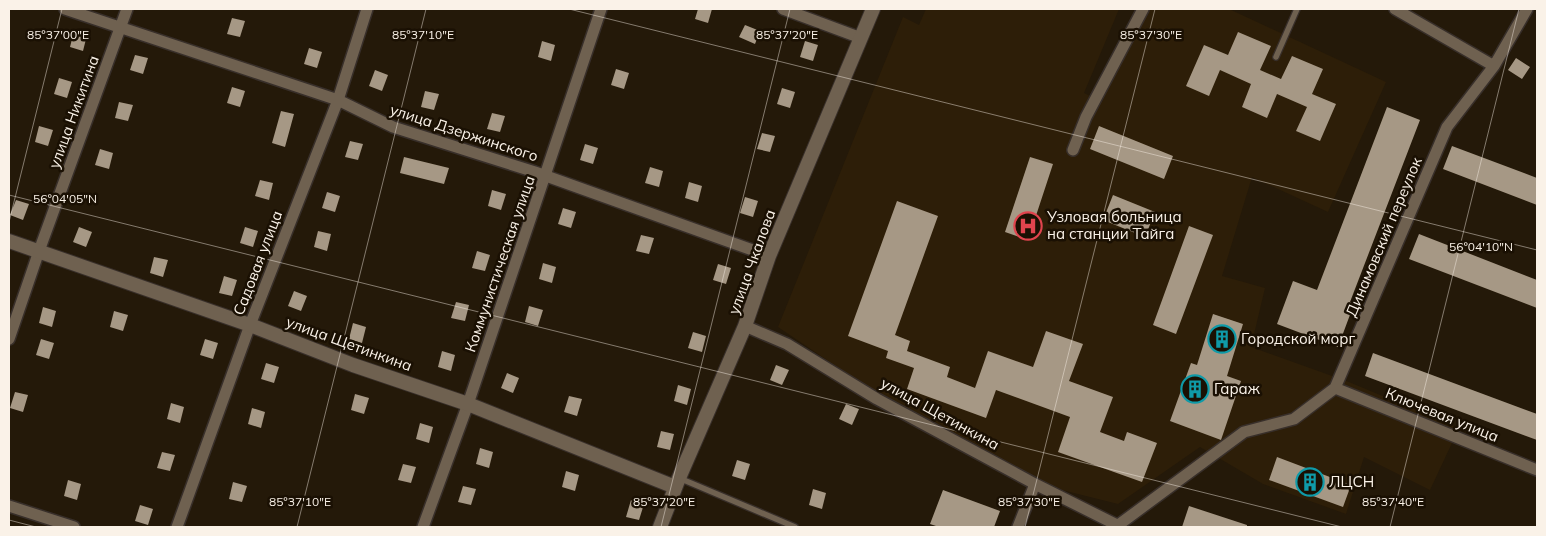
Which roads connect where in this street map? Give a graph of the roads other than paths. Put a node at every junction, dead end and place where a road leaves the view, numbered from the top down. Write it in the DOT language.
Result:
graph roads {
  1 [pos="65,9"];
  2 [pos="127,9"];
  3 [pos="367,9"];
  4 [pos="602,9"];
  5 [pos="783,9"];
  6 [pos="873,9"];
  7 [pos="1143,9"];
  8 [pos="1297,9"];
  9 [pos="1395,9"];
  10 [pos="1527,9"];
  11 [pos="121,26"];
  12 [pos="860,38"];
  13 [pos="1276,58"];
  14 [pos="1494,66"];
  15 [pos="338,100"];
  16 [pos="1073,150"];
  17 [pos="546,176"];
  18 [pos="9,241"];
  19 [pos="39,251"];
  20 [pos="769,256"];
  21 [pos="250,325"];
  22 [pos="745,326"];
  23 [pos="9,339"];
  24 [pos="1335,388"];
  25 [pos="468,404"];
  26 [pos="1537,470"];
  27 [pos="677,483"];
  28 [pos="1035,484"];
  29 [pos="9,506"];
  30 [pos="74,527"];
  31 [pos="177,527"];
  32 [pos="423,527"];
  33 [pos="660,527"];
  34 [pos="795,527"];
  35 [pos="1018,527"];
  36 [pos="1119,527"];
  1 -- 11 [label="street, улица Дзержинского"];
  2 -- 11 [label="street, улица Никитина"];
  3 -- 15 [label="street, Садовая улица"];
  4 -- 17 [label="street, Коммунистическая улица"];
  5 -- 12 [label="street"];
  6 -- 12 [label="street, улица Чкалова"];
  7 -- 16 [label="street"];
  8 -- 13 [label="lane"];
  9 -- 14 [label="street"];
  10 -- 14 [label="street, Динамовский переулок"];
  11 -- 15 [label="street, улица Дзержинского"];
  11 -- 19 [label="street, улица Никитина"];
  12 -- 20 [label="street, улица Чкалова"];
  14 -- 24 [label="street, Динамовский переулок"];
  15 -- 17 [label="street, улица Дзержинского"];
  15 -- 21 [label="street, Садовая улица"];
  17 -- 20 [label="street, улица Дзержинского"];
  17 -- 25 [label="street, Коммунистическая улица"];
  18 -- 19 [label="street, улица Щетинкина"];
  19 -- 21 [label="street, улица Щетинкина"];
  19 -- 23 [label="street, улица Никитина"];
  20 -- 22 [label="street, улица Чкалова"];
  21 -- 25 [label="street, улица Щетинкина"];
  21 -- 31 [label="street, Садовая улица"];
  22 -- 27 [label="street, улица Чкалова"];
  22 -- 28 [label="street, улица Щетинкина"];
  24 -- 26 [label="street, Ключевая улица"];
  24 -- 36 [label="street, Динамовский переулок"];
  25 -- 27 [label="street, улица Щетинкина"];
  25 -- 32 [label="street, Коммунистическая улица"];
  27 -- 33 [label="street, улица Чкалова"];
  27 -- 34 [label="lane"];
  28 -- 35 [label="street"];
  28 -- 36 [label="street, улица Щетинкина"];
  29 -- 30 [label="street"];
}
